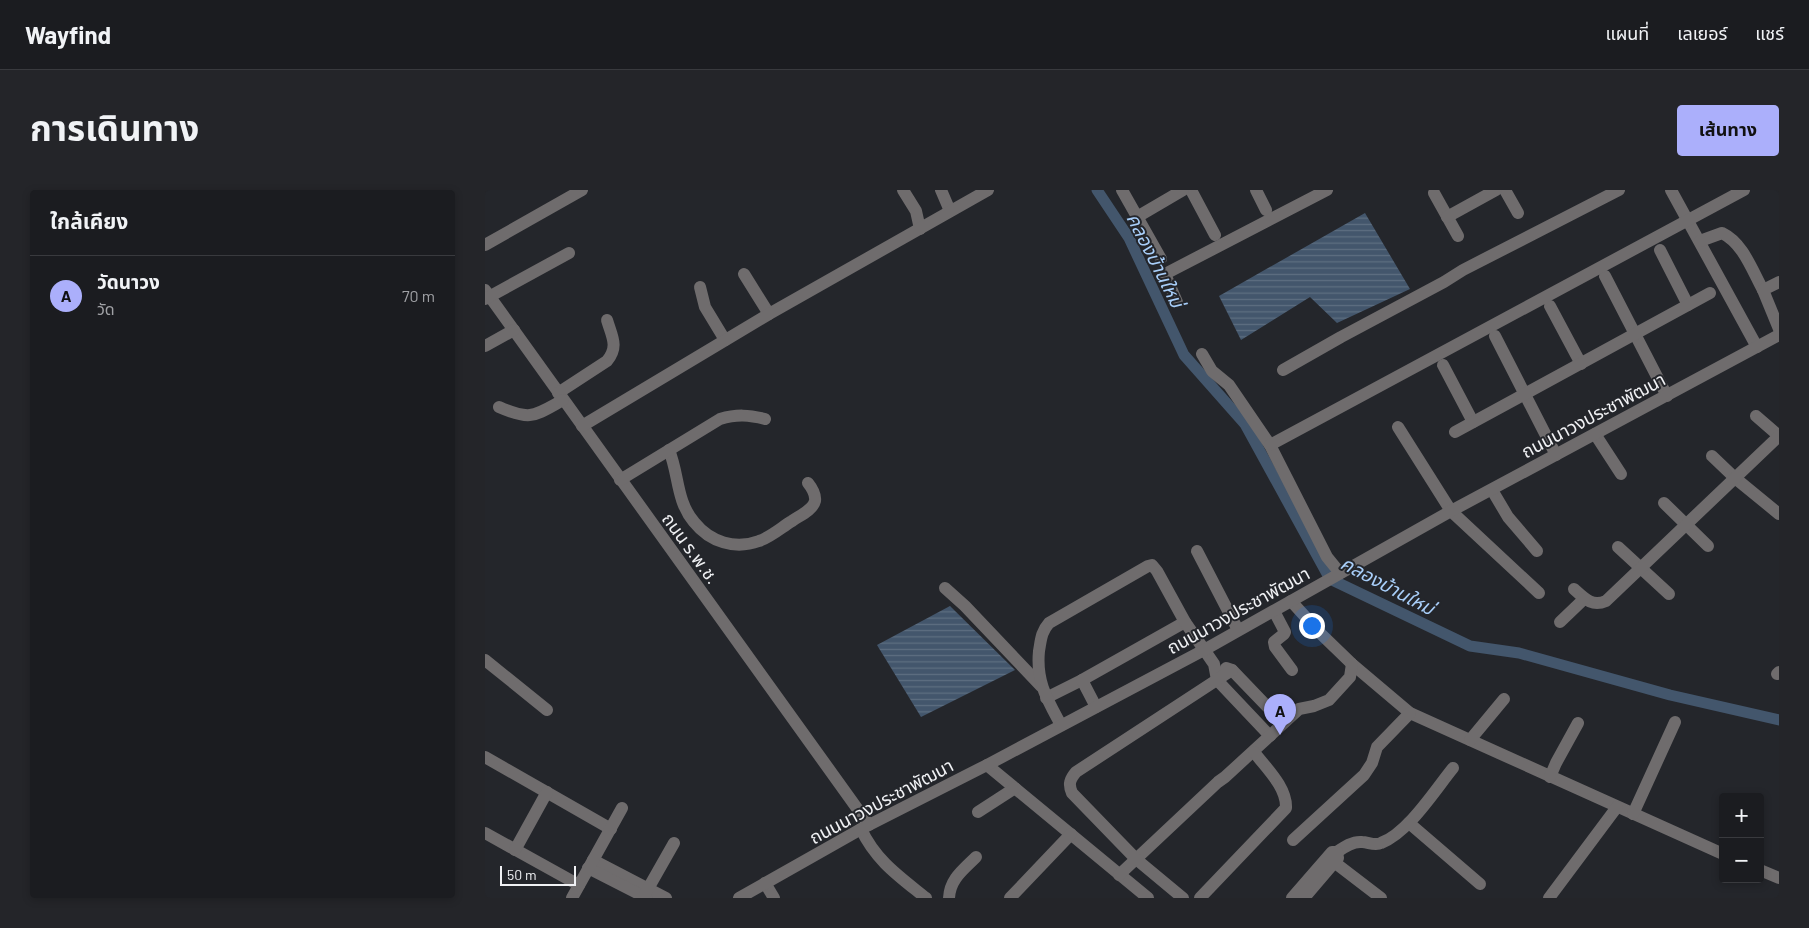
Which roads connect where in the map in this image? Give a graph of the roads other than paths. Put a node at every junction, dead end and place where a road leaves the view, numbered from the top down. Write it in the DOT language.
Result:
graph roads {
  1 [pos="582,190"];
  2 [pos="903,190"];
  3 [pos="941,190"];
  4 [pos="988,190"];
  5 [pos="1123,190"];
  6 [pos="1183,190"];
  7 [pos="1191,190"];
  8 [pos="1256,190"];
  9 [pos="1327,190"];
  10 [pos="1496,190"];
  11 [pos="1505,190"];
  12 [pos="1619,190"];
  13 [pos="1671,190"];
  14 [pos="1744,190"];
  15 [pos="1434,193"];
  16 [pos="1266,210"];
  17 [pos="950,212"];
  18 [pos="1518,213"];
  19 [pos="1137,217"];
  20 [pos="1447,217"];
  21 [pos="1688,221"];
  22 [pos="920,228"];
  23 [pos="1215,236"];
  24 [pos="1458,236"];
  25 [pos="1700,242"];
  26 [pos="485,245"];
  27 [pos="1660,250"];
  28 [pos="569,253"];
  29 [pos="1161,259"];
  30 [pos="744,274"];
  31 [pos="1605,276"];
  32 [pos="1779,282"];
  33 [pos="700,287"];
  34 [pos="1763,290"];
  35 [pos="1711,294"];
  36 [pos="487,295"];
  37 [pos="1177,302"];
  38 [pos="1688,305"];
  39 [pos="1550,306"];
  40 [pos="769,314"];
  41 [pos="607,320"];
  42 [pos="1779,329"];
  43 [pos="514,330"];
  44 [pos="1635,334"];
  45 [pos="1779,335"];
  46 [pos="1495,336"];
  47 [pos="725,340"];
  48 [pos="485,346"];
  49 [pos="1757,348"];
  50 [pos="1202,354"];
  51 [pos="1581,364"];
  52 [pos="1443,366"];
  53 [pos="1283,370"];
  54 [pos="1525,394"];
  55 [pos="1667,396"];
  56 [pos="561,397"];
  57 [pos="499,407"];
  58 [pos="1756,416"];
  59 [pos="765,419"];
  60 [pos="1473,422"];
  61 [pos="582,426"];
  62 [pos="1398,427"];
  63 [pos="1455,432"];
  64 [pos="1595,434"];
  65 [pos="1779,436"];
  66 [pos="1270,445"];
  67 [pos="669,450"];
  68 [pos="1557,455"];
  69 [pos="1712,456"];
  70 [pos="1621,474"];
  71 [pos="1735,478"];
  72 [pos="620,480"];
  73 [pos="808,483"];
  74 [pos="1492,490"];
  75 [pos="1664,503"];
  76 [pos="1451,511"];
  77 [pos="1779,514"];
  78 [pos="1686,524"];
  79 [pos="1708,546"];
  80 [pos="1618,547"];
  81 [pos="1197,551"];
  82 [pos="1537,551"];
  83 [pos="1639,568"];
  84 [pos="1339,574"];
  85 [pos="945,588"];
  86 [pos="1574,589"];
  87 [pos="1539,593"];
  88 [pos="1669,594"];
  89 [pos="1585,599"];
  90 [pos="1291,602"];
  91 [pos="1274,611"];
  92 [pos="1185,622"];
  93 [pos="1560,622"];
  94 [pos="1239,630"];
  95 [pos="1204,650"];
  96 [pos="485,660"];
  97 [pos="1214,664"];
  98 [pos="1352,664"];
  99 [pos="1232,670"];
  100 [pos="1292,670"];
  101 [pos="1081,680"];
  102 [pos="1217,680"];
  103 [pos="1044,692"];
  104 [pos="1504,699"];
  105 [pos="1096,706"];
  106 [pos="547,710"];
  107 [pos="1410,713"];
  108 [pos="1675,722"];
  109 [pos="1283,723"];
  110 [pos="1577,724"];
  111 [pos="1061,726"];
  112 [pos="1270,736"];
  113 [pos="1470,740"];
  114 [pos="1253,752"];
  115 [pos="486,759"];
  116 [pos="987,766"];
  117 [pos="1453,768"];
  118 [pos="1550,777"];
  119 [pos="1015,788"];
  120 [pos="547,792"];
  121 [pos="1617,806"];
  122 [pos="622,808"];
  123 [pos="978,812"];
  124 [pos="1633,814"];
  125 [pos="1409,823"];
  126 [pos="865,827"];
  127 [pos="611,828"];
  128 [pos="485,833"];
  129 [pos="1071,834"];
  130 [pos="1293,840"];
  131 [pos="674,843"];
  132 [pos="515,850"];
  133 [pos="1719,852"];
  134 [pos="976,857"];
  135 [pos="1336,857"];
  136 [pos="1137,859"];
  137 [pos="590,864"];
  138 [pos="1764,872"];
  139 [pos="1119,875"];
  140 [pos="1779,878"];
  141 [pos="765,883"];
  142 [pos="1480,884"];
  143 [pos="579,885"];
  144 [pos="645,895"];
  145 [pos="572,898"];
  146 [pos="666,898"];
  147 [pos="739,898"];
  148 [pos="774,898"];
  149 [pos="926,898"];
  150 [pos="949,898"];
  151 [pos="1010,898"];
  152 [pos="1148,898"];
  153 [pos="1183,898"];
  154 [pos="1200,898"];
  155 [pos="1292,898"];
  156 [pos="1304,898"];
  157 [pos="1381,898"];
  158 [pos="1549,898"];
  1 -- 26 [label="street"];
  2 -- 22 [label="street"];
  3 -- 17 [label="street"];
  4 -- 17 [label="street"];
  5 -- 19 [label="street"];
  6 -- 19 [label="street"];
  7 -- 23 [label="street"];
  8 -- 16 [label="street"];
  9 -- 37 [label="street"];
  10 -- 20 [label="street"];
  11 -- 18 [label="street"];
  12 -- 53 [label="street"];
  13 -- 21 [label="street"];
  14 -- 21 [label="street"];
  15 -- 20 [label="street"];
  17 -- 22 [label="street"];
  19 -- 29 [label="street"];
  20 -- 24 [label="street"];
  21 -- 25 [label="street"];
  21 -- 66 [label="street"];
  22 -- 40 [label="street"];
  25 -- 34 [label="street"];
  25 -- 49 [label="street"];
  27 -- 38 [label="street"];
  28 -- 36 [label="street"];
  30 -- 40 [label="street"];
  31 -- 44 [label="street"];
  32 -- 34 [label="street"];
  33 -- 47 [label="street"];
  34 -- 42 [label="street"];
  35 -- 38 [label="street"];
  36 -- 43 [label="street, ถนน ร.พ.ช."];
  38 -- 44 [label="street"];
  39 -- 51 [label="street"];
  40 -- 47 [label="street"];
  41 -- 56 [label="street"];
  43 -- 48 [label="street"];
  43 -- 56 [label="street, ถนน ร.พ.ช."];
  44 -- 51 [label="street"];
  44 -- 55 [label="street"];
  45 -- 49 [label="street, ถนนนาวงประชาพัฒนา"];
  46 -- 54 [label="street"];
  47 -- 61 [label="street"];
  49 -- 55 [label="street, ถนนนาวงประชาพัฒนา"];
  50 -- 66 [label="street"];
  51 -- 54 [label="street"];
  52 -- 60 [label="street"];
  54 -- 60 [label="street"];
  54 -- 68 [label="street"];
  55 -- 64 [label="street, ถนนนาวงประชาพัฒนา"];
  56 -- 57 [label="street"];
  56 -- 61 [label="street, ถนน ร.พ.ช."];
  58 -- 65 [label="street"];
  59 -- 67 [label="street"];
  60 -- 63 [label="street"];
  61 -- 72 [label="street, ถนน ร.พ.ช."];
  62 -- 76 [label="street"];
  64 -- 68 [label="street, ถนนนาวงประชาพัฒนา"];
  64 -- 70 [label="street"];
  65 -- 71 [label="street"];
  66 -- 84 [label="street"];
  67 -- 72 [label="street"];
  67 -- 73 [label="street"];
  68 -- 74 [label="street, ถนนนาวงประชาพัฒนา"];
  69 -- 71 [label="street"];
  71 -- 77 [label="street"];
  71 -- 78 [label="street"];
  72 -- 126 [label="street, ถนน ร.พ.ช."];
  74 -- 76 [label="street, ถนนนาวงประชาพัฒนา"];
  74 -- 82 [label="street"];
  75 -- 78 [label="street"];
  76 -- 84 [label="street, ถนนนาวงประชาพัฒนา"];
  76 -- 87 [label="street"];
  78 -- 79 [label="street"];
  78 -- 83 [label="street"];
  80 -- 83 [label="street"];
  81 -- 94 [label="street"];
  83 -- 88 [label="street"];
  83 -- 89 [label="street"];
  84 -- 90 [label="street, ถนนนาวงประชาพัฒนา"];
  85 -- 103 [label="street"];
  86 -- 89 [label="street"];
  89 -- 93 [label="street"];
  90 -- 91 [label="street, ถนนนาวงประชาพัฒนา"];
  90 -- 98 [label="street"];
  91 -- 94 [label="street, ถนนนาวงประชาพัฒนา"];
  91 -- 100 [label="street"];
  92 -- 95 [label="street"];
  92 -- 101 [label="street"];
  92 -- 103 [label="street"];
  94 -- 95 [label="street, ถนนนาวงประชาพัฒนา"];
  95 -- 97 [label="street"];
  95 -- 105 [label="street, ถนนนาวงประชาพัฒนา"];
  96 -- 106 [label="street"];
  97 -- 99 [label="street"];
  97 -- 102 [label="street"];
  98 -- 107 [label="street"];
  98 -- 109 [label="street"];
  99 -- 102 [label="street"];
  99 -- 109 [label="street"];
  101 -- 103 [label="street"];
  101 -- 105 [label="street"];
  102 -- 112 [label="street"];
  102 -- 136 [label="street"];
  103 -- 111 [label="street"];
  104 -- 113 [label="street"];
  105 -- 111 [label="street, ถนนนาวงประชาพัฒนา"];
  107 -- 113 [label="street"];
  107 -- 130 [label="street"];
  108 -- 124 [label="street"];
  109 -- 112 [label="street"];
  110 -- 118 [label="street"];
  111 -- 116 [label="street, ถนนนาวงประชาพัฒนา"];
  112 -- 114 [label="street"];
  113 -- 118 [label="street"];
  114 -- 136 [label="street"];
  114 -- 154 [label="street"];
  115 -- 120 [label="street"];
  116 -- 119 [label="street"];
  116 -- 126 [label="street, ถนนนาวงประชาพัฒนา"];
  117 -- 125 [label="street"];
  118 -- 121 [label="street"];
  119 -- 123 [label="street"];
  119 -- 129 [label="street"];
  120 -- 127 [label="street"];
  120 -- 132 [label="street"];
  121 -- 124 [label="street"];
  121 -- 158 [label="street"];
  122 -- 127 [label="street"];
  124 -- 133 [label="street"];
  125 -- 135 [label="street"];
  125 -- 142 [label="street"];
  126 -- 141 [label="street, ถนนนาวงประชาพัฒนา"];
  126 -- 149 [label="street, ถนน ร.พ.ช."];
  127 -- 137 [label="street"];
  128 -- 132 [label="street"];
  129 -- 139 [label="street"];
  129 -- 151 [label="street"];
  131 -- 144 [label="street"];
  132 -- 143 [label="street"];
  134 -- 150 [label="street"];
  135 -- 155 [label="street"];
  135 -- 156 [label="street"];
  135 -- 157 [label="street"];
  136 -- 139 [label="street"];
  136 -- 153 [label="street"];
  137 -- 143 [label="street"];
  137 -- 144 [label="street"];
  138 -- 140 [label="street"];
  139 -- 152 [label="street"];
  141 -- 147 [label="street, ถนนนาวงประชาพัฒนา"];
  141 -- 148 [label="street"];
  143 -- 145 [label="street"];
  144 -- 146 [label="street"];
}
